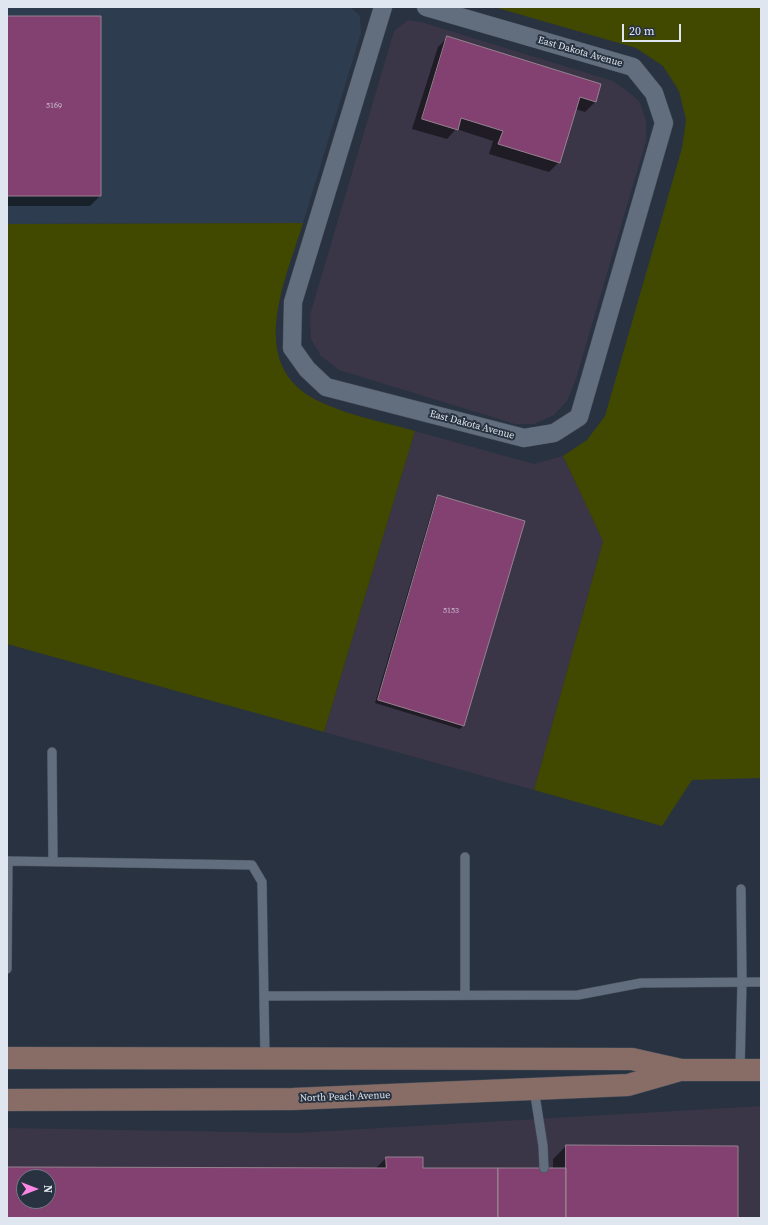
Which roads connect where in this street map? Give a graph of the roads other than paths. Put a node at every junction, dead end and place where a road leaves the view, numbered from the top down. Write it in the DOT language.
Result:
graph roads {
  1 [pos="383,7"];
  2 [pos="426,7"];
  3 [pos="52,752"];
  4 [pos="465,857"];
  5 [pos="8,861"];
  6 [pos="53,861"];
  7 [pos="741,889"];
  8 [pos="7,969"];
  9 [pos="742,982"];
  10 [pos="761,982"];
  11 [pos="465,995"];
  12 [pos="264,996"];
  13 [pos="7,1058"];
  14 [pos="265,1058"];
  15 [pos="680,1070"];
  16 [pos="751,1070"];
  17 [pos="534,1089"];
  18 [pos="7,1100"];
  19 [pos="544,1168"];
  1 -- 2 [label="street, East Dakota Avenue"];
  3 -- 6 [label="lane"];
  4 -- 11 [label="lane"];
  5 -- 6 [label="lane"];
  5 -- 8 [label="lane"];
  6 -- 12 [label="lane"];
  7 -- 9 [label="lane"];
  9 -- 10 [label="lane"];
  9 -- 11 [label="lane"];
  9 -- 16 [label="lane"];
  11 -- 12 [label="lane"];
  12 -- 14 [label="lane"];
  13 -- 14 [label="main road, North Peach Avenue"];
  14 -- 15 [label="main road, North Peach Avenue"];
  15 -- 16 [label="main road, North Peach Avenue"];
  15 -- 17 [label="main road, North Peach Avenue"];
  17 -- 18 [label="main road, North Peach Avenue"];
  17 -- 19 [label="lane"];
}
